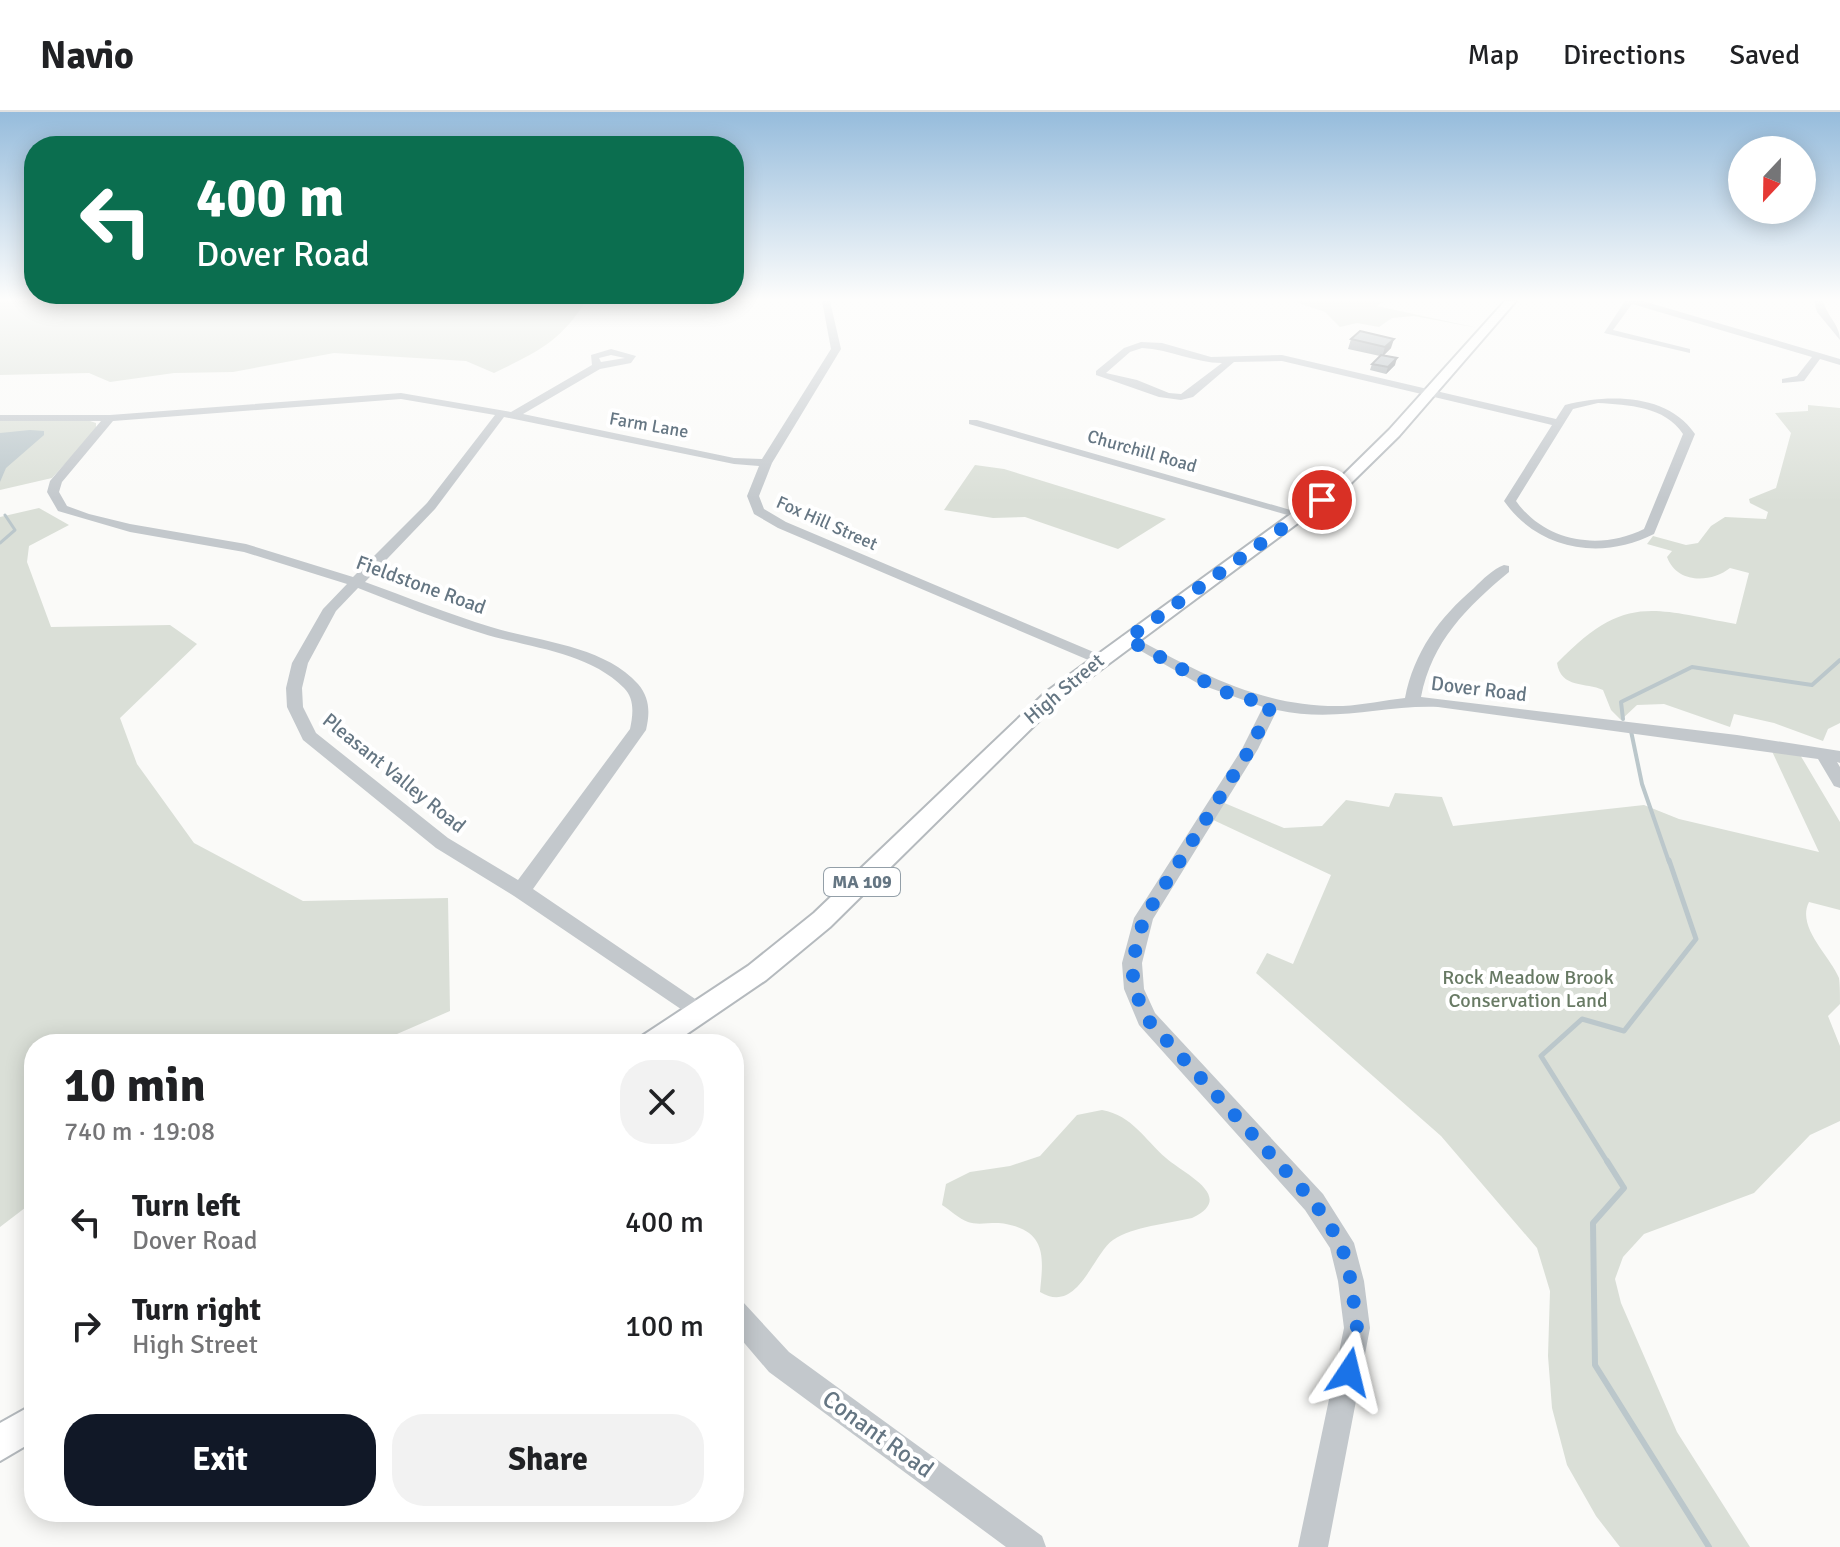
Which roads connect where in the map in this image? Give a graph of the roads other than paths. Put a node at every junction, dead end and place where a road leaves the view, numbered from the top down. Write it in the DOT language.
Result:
graph roads {
  1 [pos="593,368"];
  2 [pos="824,368"];
  3 [pos="1106,368"];
  4 [pos="1221,368"];
  5 [pos="1326,368"];
  6 [pos="1452,368"];
  7 [pos="1808,368"];
  8 [pos="1786,381"];
  9 [pos="1430,393"];
  10 [pos="505,416"];
  11 [pos="0,418"];
  12 [pos="110,418"];
  13 [pos="973,422"];
  14 [pos="1558,423"];
  15 [pos="766,463"];
  16 [pos="1302,515"];
  17 [pos="1504,569"];
  18 [pos="355,583"];
  19 [pos="1127,639"];
  20 [pos="1098,659"];
  21 [pos="1412,701"];
  22 [pos="1271,706"];
  23 [pos="1832,756"];
  24 [pos="1840,782"];
  25 [pos="521,891"];
  26 [pos="700,1013"];
  27 [pos="667,1034"];
  28 [pos="744,1322"];
  29 [pos="24,1427"];
  30 [pos="0,1443"];
  31 [pos="1031,1547"];
  32 [pos="1313,1547"];
  1 -- 10 [label="street"];
  2 -- 15 [label="street, Fox Hill Street"];
  3 -- 4 [label="street"];
  5 -- 9 [label="street"];
  6 -- 9 [label="main road, High Street / MA 109"];
  7 -- 8 [label="street"];
  9 -- 14 [label="street"];
  9 -- 16 [label="main road, High Street / MA 109"];
  10 -- 12 [label="street, Farm Lane"];
  10 -- 15 [label="street, Farm Lane"];
  10 -- 18 [label="street, Pleasant Valley Road"];
  11 -- 12 [label="street, Farm Lane"];
  12 -- 18 [label="street, Fieldstone Road"];
  13 -- 16 [label="street, Churchill Road"];
  14 -- 14 [label="street"];
  15 -- 20 [label="street, Fox Hill Street"];
  16 -- 19 [label="main road, High Street / MA 109"];
  17 -- 21 [label="street"];
  18 -- 25 [label="street, Pleasant Valley Road"];
  18 -- 25 [label="street, Fieldstone Road"];
  19 -- 20 [label="main road, High Street / MA 109"];
  19 -- 22 [label="street, Dover Road"];
  20 -- 26 [label="main road, High Street / MA 109"];
  21 -- 22 [label="street, Dover Road"];
  21 -- 23 [label="street, Dover Road"];
  22 -- 32 [label="street"];
  23 -- 24 [label="street"];
  25 -- 26 [label="street, Pleasant Valley Road"];
  26 -- 27 [label="main road, High Street / MA 109"];
  28 -- 31 [label="street, Conant Road"];
  29 -- 30 [label="main road"];
}
